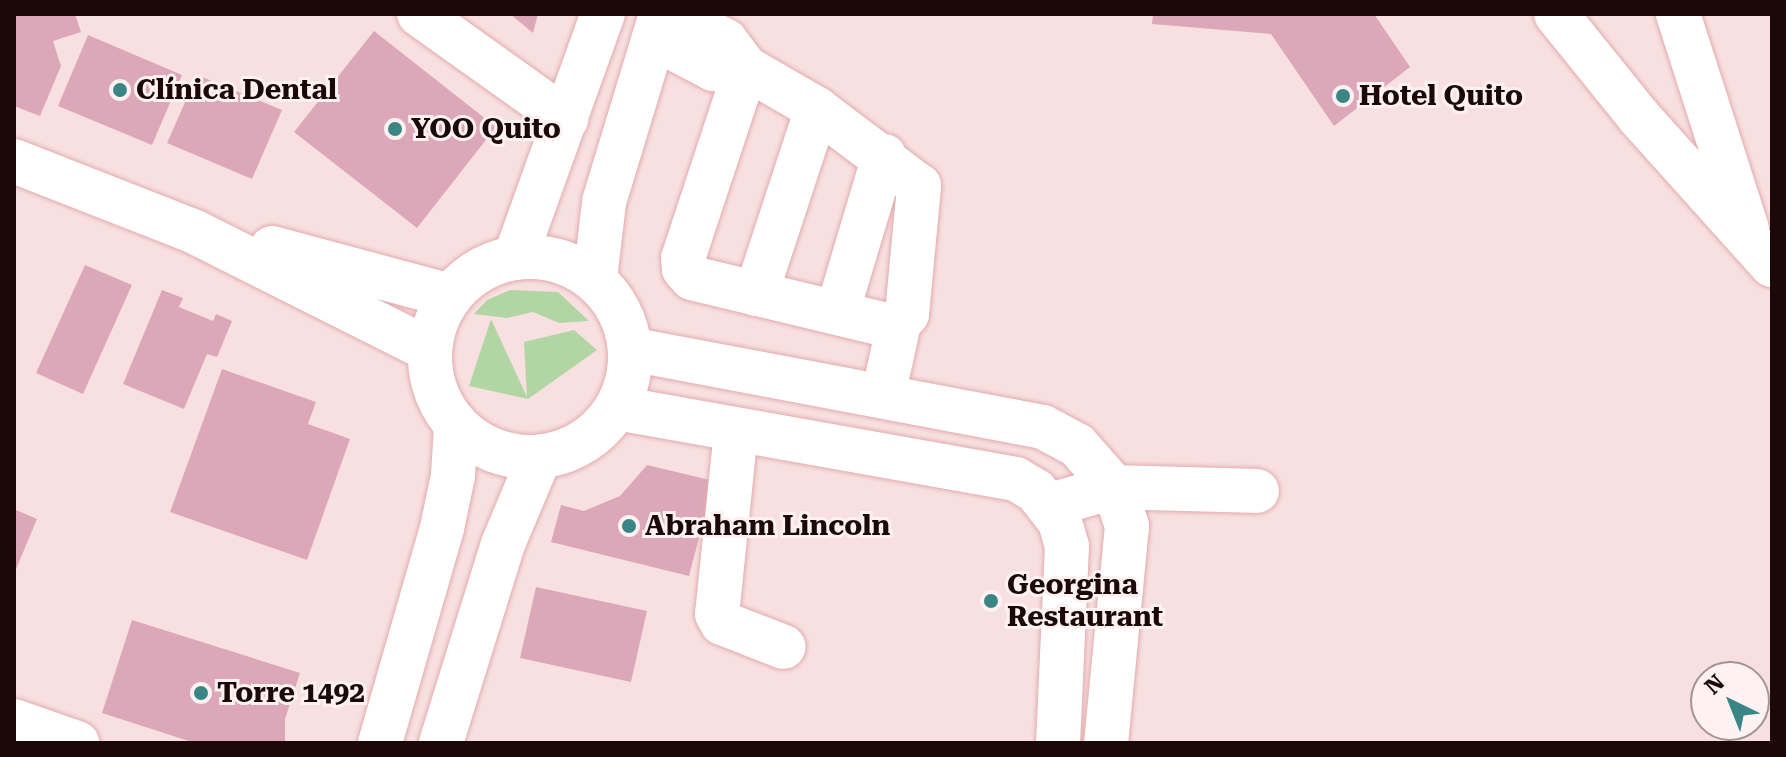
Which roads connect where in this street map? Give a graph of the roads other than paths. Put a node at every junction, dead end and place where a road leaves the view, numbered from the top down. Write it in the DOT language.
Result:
graph roads {
  1 [pos="419,14"];
  2 [pos="603,14"];
  3 [pos="1556,14"];
  4 [pos="1678,14"];
  5 [pos="663,22"];
  6 [pos="746,68"];
  7 [pos="1701,87"];
  8 [pos="817,109"];
  9 [pos="1639,117"];
  10 [pos="566,119"];
  11 [pos="884,156"];
  12 [pos="14,161"];
  13 [pos="195,232"];
  14 [pos="1762,254"];
  15 [pos="515,258"];
  16 [pos="595,279"];
  17 [pos="756,294"];
  18 [pos="451,296"];
  19 [pos="837,313"];
  20 [pos="899,323"];
  21 [pos="630,349"];
  22 [pos="430,350"];
  23 [pos="883,396"];
  24 [pos="617,408"];
  25 [pos="456,425"];
  26 [pos="736,431"];
  27 [pos="540,456"];
  28 [pos="1114,487"];
  29 [pos="1257,491"];
  30 [pos="1050,505"];
  31 [pos="784,647"];
  32 [pos="14,721"];
  33 [pos="77,743"];
  34 [pos="380,743"];
  35 [pos="441,743"];
  36 [pos="1058,743"];
  37 [pos="1106,743"];
  1 -- 10 [label="main road"];
  2 -- 10 [label="main road"];
  3 -- 9 [label="main road"];
  4 -- 7 [label="main road"];
  5 -- 6 [label="main road"];
  5 -- 16 [label="main road"];
  6 -- 8 [label="main road"];
  6 -- 17 [label="main road"];
  7 -- 9 [label="main road"];
  7 -- 14 [label="main road"];
  8 -- 11 [label="main road"];
  8 -- 17 [label="main road"];
  9 -- 14 [label="main road"];
  10 -- 15 [label="main road"];
  11 -- 19 [label="main road"];
  11 -- 20 [label="main road"];
  12 -- 13 [label="main road"];
  13 -- 18 [label="main road"];
  13 -- 22 [label="main road"];
  15 -- 16 [label="main road"];
  15 -- 18 [label="main road"];
  16 -- 21 [label="main road"];
  17 -- 19 [label="main road"];
  18 -- 22 [label="main road"];
  19 -- 20 [label="main road"];
  20 -- 23 [label="main road"];
  21 -- 23 [label="main road"];
  21 -- 24 [label="main road"];
  22 -- 25 [label="main road"];
  23 -- 28 [label="main road"];
  24 -- 26 [label="main road"];
  24 -- 27 [label="main road"];
  25 -- 27 [label="main road"];
  25 -- 34 [label="main road"];
  26 -- 30 [label="main road"];
  26 -- 31 [label="main road"];
  27 -- 35 [label="main road"];
  28 -- 29 [label="main road"];
  28 -- 30 [label="main road"];
  28 -- 37 [label="main road"];
  30 -- 36 [label="main road"];
  32 -- 33 [label="main road"];
}
